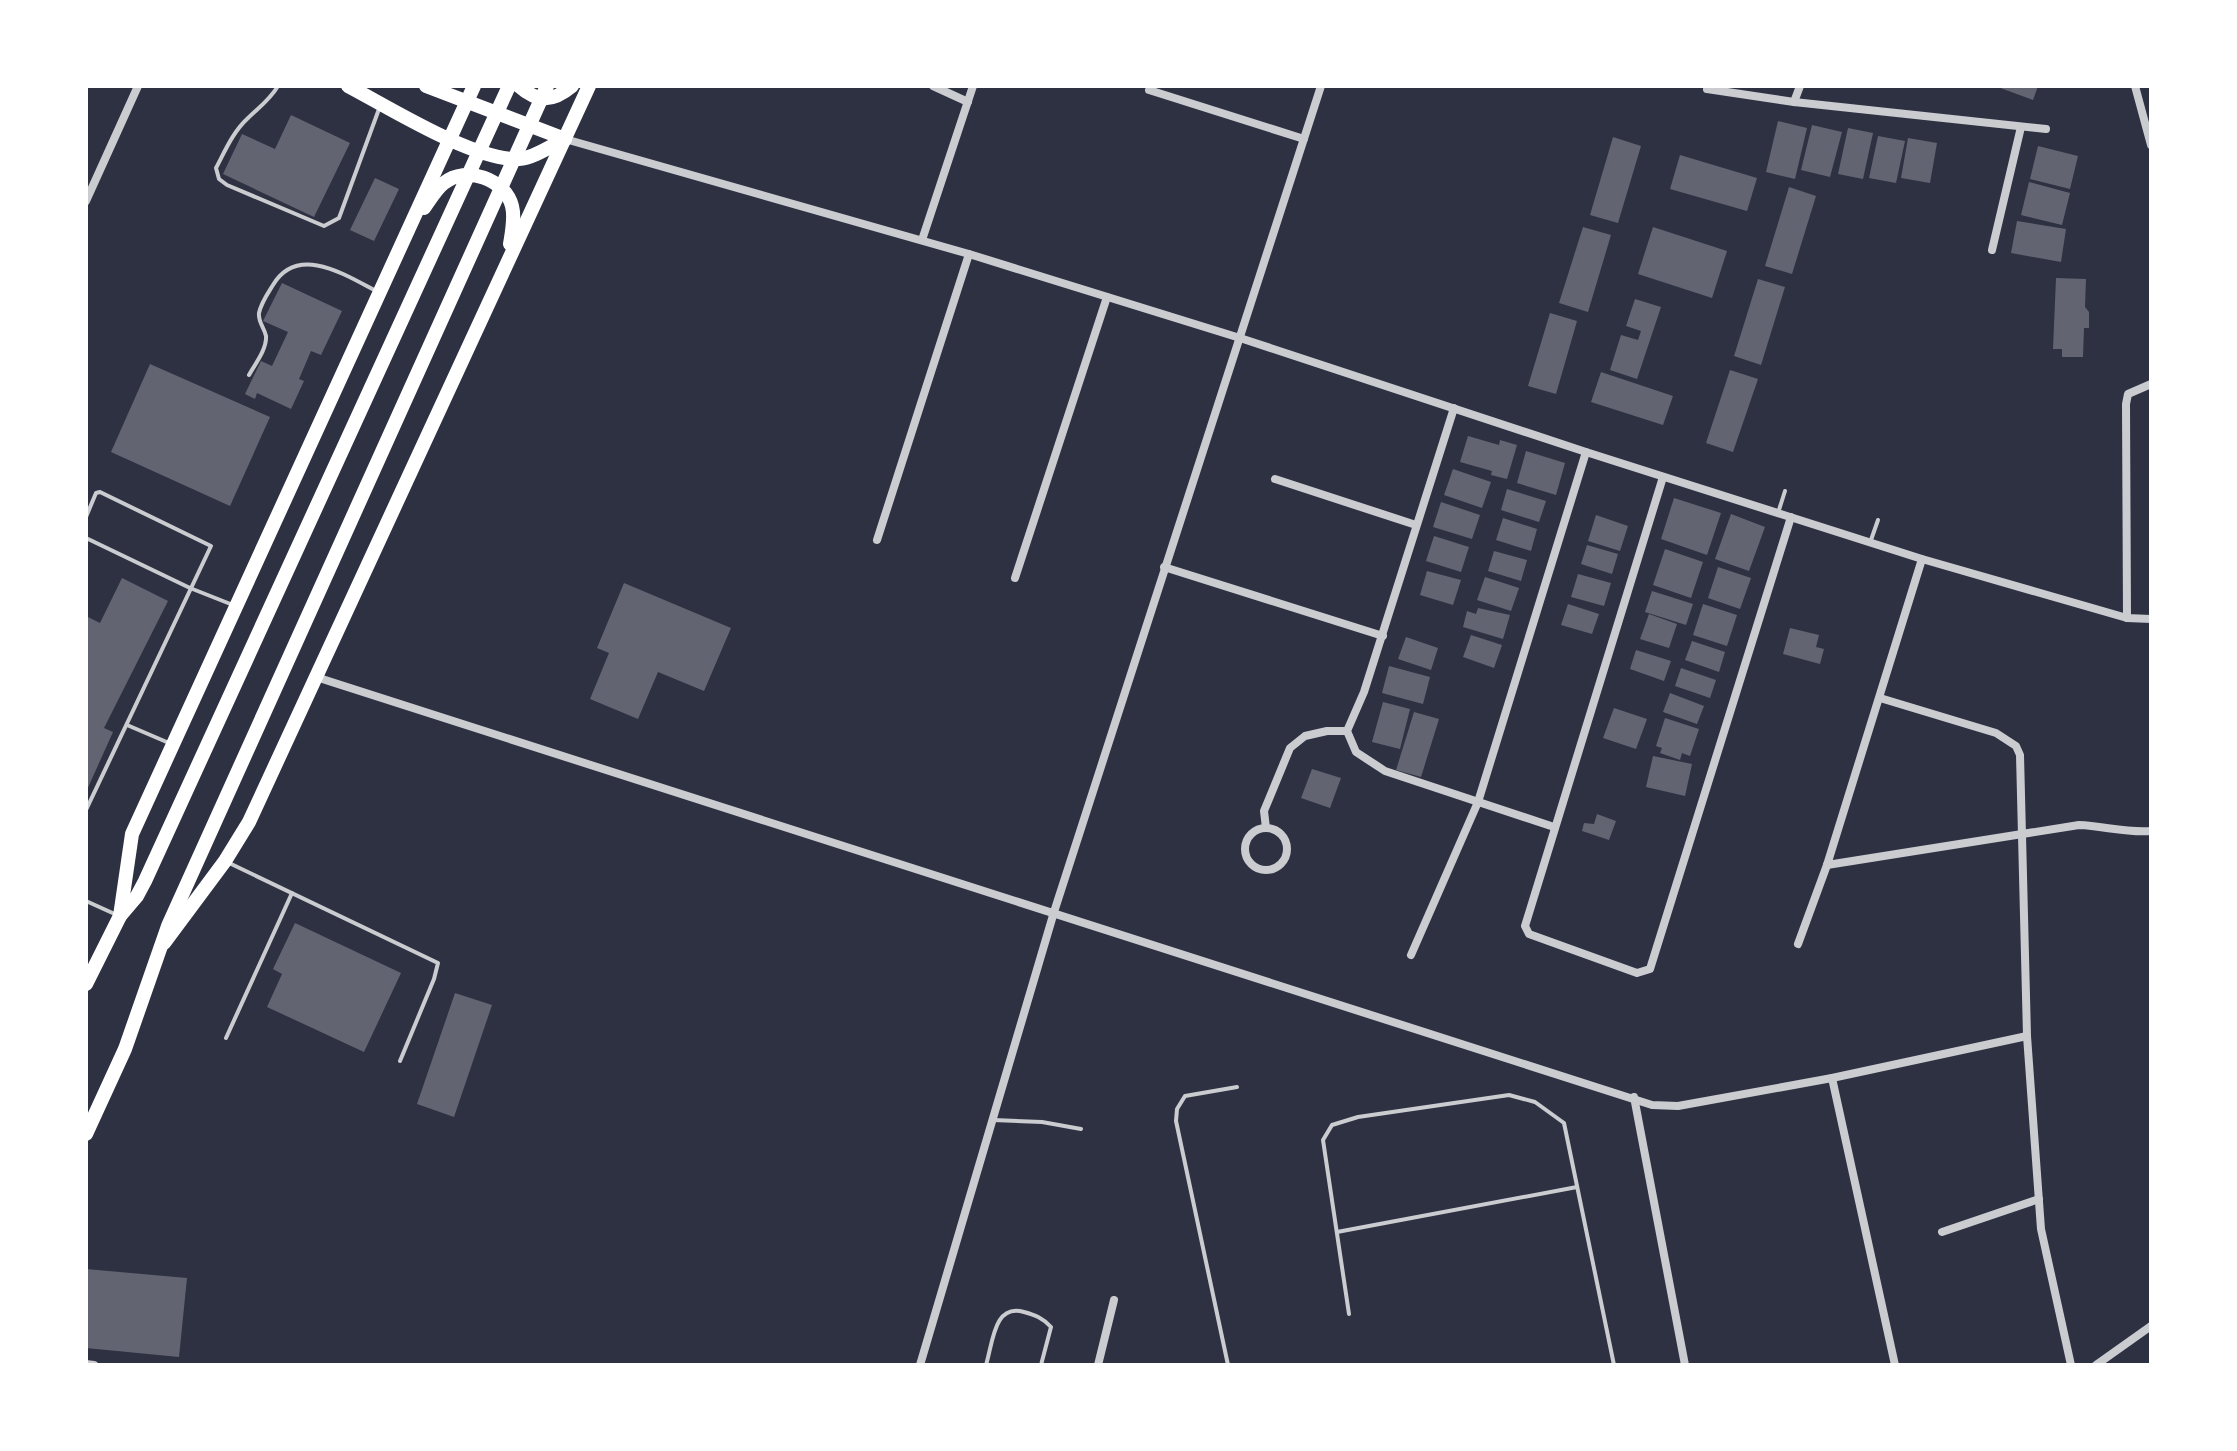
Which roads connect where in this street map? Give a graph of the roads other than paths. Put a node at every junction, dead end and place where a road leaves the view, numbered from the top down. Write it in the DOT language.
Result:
graph roads {
  1 [pos="138,86"];
  2 [pos="278,86"];
  3 [pos="348,86"];
  4 [pos="426,86"];
  5 [pos="474,86"];
  6 [pos="509,86"];
  7 [pos="519,86"];
  8 [pos="547,86"];
  9 [pos="572,86"];
  10 [pos="589,86"];
  11 [pos="933,86"];
  12 [pos="973,86"];
  13 [pos="1321,86"];
  14 [pos="1800,86"];
  15 [pos="2135,86"];
  16 [pos="1707,89"];
  17 [pos="1149,90"];
  18 [pos="467,102"];
  19 [pos="968,102"];
  20 [pos="1794,102"];
  21 [pos="381,103"];
  22 [pos="2021,127"];
  23 [pos="2046,129"];
  24 [pos="450,138"];
  25 [pos="565,139"];
  26 [pos="1304,139"];
  27 [pos="2151,145"];
  28 [pos="86,201"];
  29 [pos="411,224"];
  30 [pos="922,240"];
  31 [pos="1992,250"];
  32 [pos="969,254"];
  33 [pos="508,260"];
  34 [pos="380,293"];
  35 [pos="1107,297"];
  36 [pos="1240,338"];
  37 [pos="249,375"];
  38 [pos="2151,384"];
  39 [pos="1454,408"];
  40 [pos="1586,452"];
  41 [pos="1663,477"];
  42 [pos="1275,479"];
  43 [pos="1785,491"];
  44 [pos="86,496"];
  45 [pos="94,499"];
  46 [pos="1778,513"];
  47 [pos="86,517"];
  48 [pos="1791,517"];
  49 [pos="1878,520"];
  50 [pos="1416,525"];
  51 [pos="86,538"];
  52 [pos="877,540"];
  53 [pos="1870,542"];
  54 [pos="1922,559"];
  55 [pos="1164,567"];
  56 [pos="1015,578"];
  57 [pos="190,588"];
  58 [pos="237,607"];
  59 [pos="2127,618"];
  60 [pos="2151,619"];
  61 [pos="1383,636"];
  62 [pos="316,677"];
  63 [pos="1880,698"];
  64 [pos="127,725"];
  65 [pos="1347,731"];
  66 [pos="173,746"];
  67 [pos="1478,802"];
  68 [pos="86,810"];
  69 [pos="1554,827"];
  70 [pos="1266,828"];
  71 [pos="2151,831"];
  72 [pos="2021,833"];
  73 [pos="225,861"];
  74 [pos="1827,865"];
  75 [pos="292,893"];
  76 [pos="86,901"];
  77 [pos="1054,912"];
  78 [pos="120,916"];
  79 [pos="1798,944"];
  80 [pos="157,953"];
  81 [pos="1411,955"];
  82 [pos="86,984"];
  83 [pos="2027,1036"];
  84 [pos="226,1038"];
  85 [pos="400,1061"];
  86 [pos="1832,1078"];
  87 [pos="1237,1087"];
  88 [pos="1634,1097"];
  89 [pos="993,1120"];
  90 [pos="1081,1129"];
  91 [pos="86,1134"];
  92 [pos="1577,1187"];
  93 [pos="2039,1199"];
  94 [pos="1337,1232"];
  95 [pos="1942,1232"];
  96 [pos="1114,1300"];
  97 [pos="1349,1314"];
  98 [pos="2151,1326"];
  99 [pos="86,1364"];
  100 [pos="94,1365"];
  101 [pos="920,1365"];
  102 [pos="986,1365"];
  103 [pos="1041,1365"];
  104 [pos="1098,1365"];
  105 [pos="1228,1365"];
  106 [pos="1614,1365"];
  107 [pos="1685,1365"];
  108 [pos="1895,1365"];
  109 [pos="2071,1365"];
  110 [pos="2096,1365"];
  1 -- 28 [label="street"];
  2 -- 21 [label="lane"];
  3 -- 21 [label="main road"];
  4 -- 18 [label="main road"];
  5 -- 18 [label="main road"];
  6 -- 78 [label="main road"];
  7 -- 9 [label="main road"];
  8 -- 80 [label="main road"];
  10 -- 25 [label="main road"];
  11 -- 19 [label="street"];
  12 -- 19 [label="street"];
  13 -- 26 [label="street"];
  14 -- 20 [label="street"];
  15 -- 27 [label="street"];
  16 -- 20 [label="street"];
  17 -- 26 [label="street"];
  18 -- 24 [label="main road"];
  18 -- 25 [label="main road"];
  19 -- 30 [label="street"];
  20 -- 22 [label="street"];
  21 -- 24 [label="main road"];
  22 -- 23 [label="street"];
  22 -- 31 [label="street"];
  24 -- 25 [label="main road"];
  24 -- 29 [label="main road"];
  25 -- 30 [label="street"];
  25 -- 33 [label="main road"];
  26 -- 36 [label="street"];
  29 -- 33 [label="main road"];
  29 -- 34 [label="main road"];
  30 -- 32 [label="street"];
  32 -- 35 [label="street"];
  32 -- 52 [label="street"];
  33 -- 62 [label="main road"];
  34 -- 37 [label="lane"];
  34 -- 58 [label="main road"];
  35 -- 36 [label="street"];
  35 -- 56 [label="street"];
  36 -- 39 [label="street"];
  36 -- 55 [label="street"];
  38 -- 59 [label="street"];
  39 -- 40 [label="street"];
  39 -- 50 [label="street"];
  40 -- 41 [label="street"];
  40 -- 67 [label="street"];
  41 -- 46 [label="street"];
  41 -- 69 [label="street"];
  42 -- 50 [label="street"];
  43 -- 46 [label="lane"];
  44 -- 45 [label="lane"];
  45 -- 47 [label="lane"];
  45 -- 57 [label="lane"];
  46 -- 48 [label="street"];
  48 -- 53 [label="street"];
  48 -- 69 [label="street"];
  49 -- 53 [label="lane"];
  50 -- 61 [label="street"];
  51 -- 57 [label="lane"];
  53 -- 54 [label="street"];
  54 -- 59 [label="street"];
  54 -- 63 [label="street"];
  55 -- 61 [label="street"];
  55 -- 77 [label="street"];
  57 -- 58 [label="lane"];
  57 -- 64 [label="lane"];
  58 -- 66 [label="main road"];
  59 -- 60 [label="street"];
  61 -- 65 [label="street"];
  62 -- 73 [label="main road"];
  62 -- 77 [label="street"];
  63 -- 72 [label="street"];
  63 -- 74 [label="street"];
  64 -- 66 [label="lane"];
  64 -- 68 [label="lane"];
  65 -- 67 [label="street"];
  65 -- 70 [label="street"];
  66 -- 78 [label="main road"];
  67 -- 69 [label="street"];
  67 -- 81 [label="street"];
  70 -- 70 [label="street"];
  71 -- 72 [label="street"];
  72 -- 74 [label="street"];
  72 -- 83 [label="street"];
  73 -- 75 [label="lane"];
  73 -- 80 [label="main road"];
  74 -- 79 [label="street"];
  75 -- 84 [label="lane"];
  75 -- 85 [label="lane"];
  76 -- 78 [label="lane"];
  77 -- 88 [label="street"];
  77 -- 89 [label="street"];
  78 -- 82 [label="main road"];
  80 -- 91 [label="main road"];
  83 -- 86 [label="street"];
  83 -- 93 [label="street"];
  86 -- 88 [label="street"];
  86 -- 108 [label="street"];
  87 -- 105 [label="lane"];
  88 -- 107 [label="street"];
  89 -- 90 [label="lane"];
  89 -- 101 [label="street"];
  92 -- 94 [label="lane"];
  92 -- 94 [label="lane"];
  92 -- 106 [label="lane"];
  93 -- 95 [label="street"];
  93 -- 109 [label="street"];
  94 -- 97 [label="lane"];
  96 -- 104 [label="street"];
  98 -- 110 [label="street"];
  99 -- 100 [label="street"];
  102 -- 103 [label="lane"];
}
